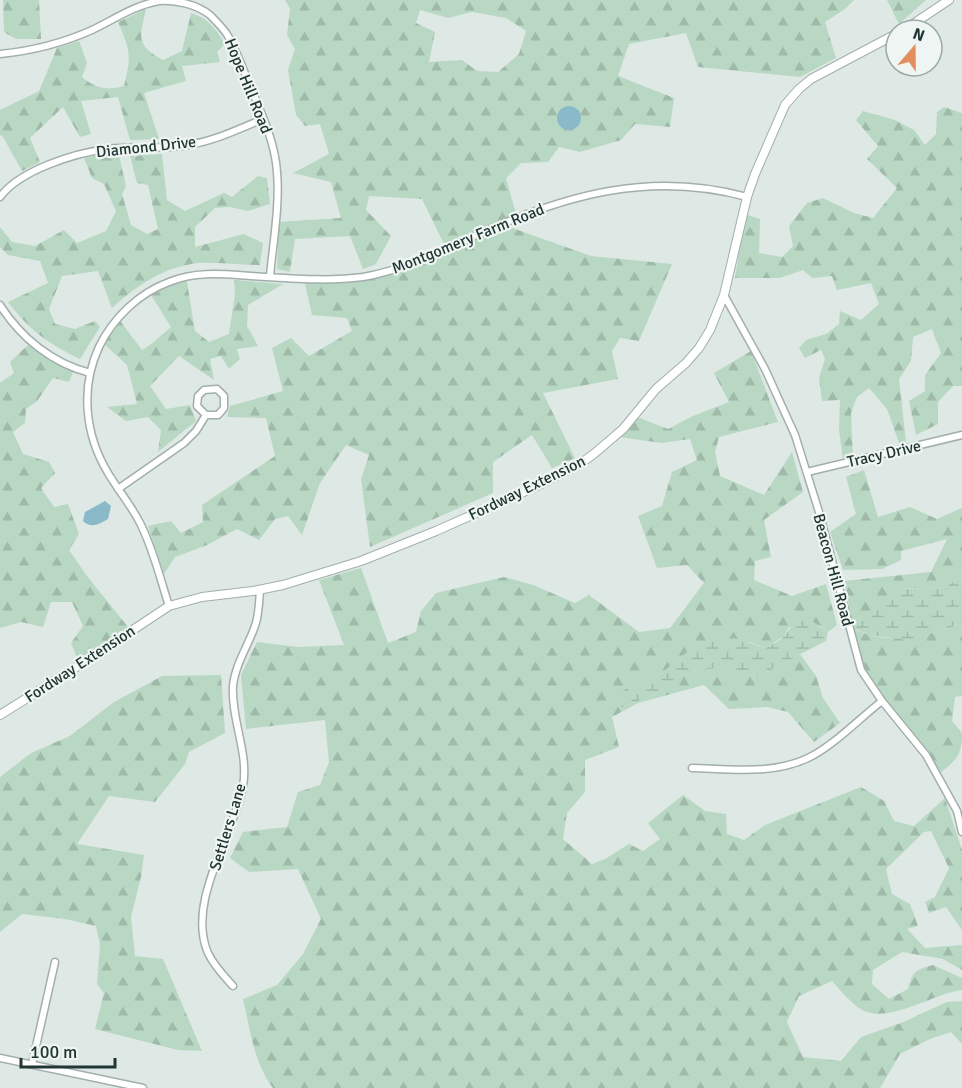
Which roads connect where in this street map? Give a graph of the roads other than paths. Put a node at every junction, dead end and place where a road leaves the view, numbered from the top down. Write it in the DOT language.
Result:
graph roads {
  1 [pos="949,0"];
  2 [pos="922,18"];
  3 [pos="884,40"];
  4 [pos="0,54"];
  5 [pos="263,119"];
  6 [pos="0,197"];
  7 [pos="747,197"];
  8 [pos="270,276"];
  9 [pos="724,295"];
  10 [pos="0,305"];
  11 [pos="90,373"];
  12 [pos="206,415"];
  13 [pos="962,435"];
  14 [pos="807,472"];
  15 [pos="118,489"];
  16 [pos="260,590"];
  17 [pos="168,606"];
  18 [pos="882,701"];
  19 [pos="0,715"];
  20 [pos="692,768"];
  21 [pos="962,832"];
  22 [pos="55,962"];
  23 [pos="233,986"];
  24 [pos="0,1058"];
  25 [pos="33,1064"];
  26 [pos="143,1088"];
  1 -- 2 [label="street"];
  3 -- 7 [label="street, Fordway Extension"];
  4 -- 5 [label="street, Hope Hill Road"];
  5 -- 6 [label="street, Diamond Drive"];
  5 -- 8 [label="street, Hope Hill Road"];
  7 -- 8 [label="street, Montgomery Farm Road"];
  7 -- 9 [label="street, Fordway Extension"];
  8 -- 11 [label="street, Montgomery Farm Road"];
  9 -- 14 [label="street, Beacon Hill Road"];
  9 -- 16 [label="street, Fordway Extension"];
  10 -- 11 [label="street"];
  11 -- 15 [label="street, Montgomery Farm Road"];
  12 -- 12 [label="street"];
  12 -- 15 [label="street"];
  13 -- 14 [label="street, Tracy Drive"];
  14 -- 18 [label="street, Beacon Hill Road"];
  15 -- 17 [label="street, Montgomery Farm Road"];
  16 -- 17 [label="street, Fordway Extension"];
  16 -- 23 [label="street, Settlers Lane"];
  17 -- 19 [label="street, Fordway Extension"];
  18 -- 20 [label="street"];
  18 -- 21 [label="street, Beacon Hill Road"];
  22 -- 25 [label="street"];
  24 -- 25 [label="street"];
  25 -- 26 [label="street"];
}
